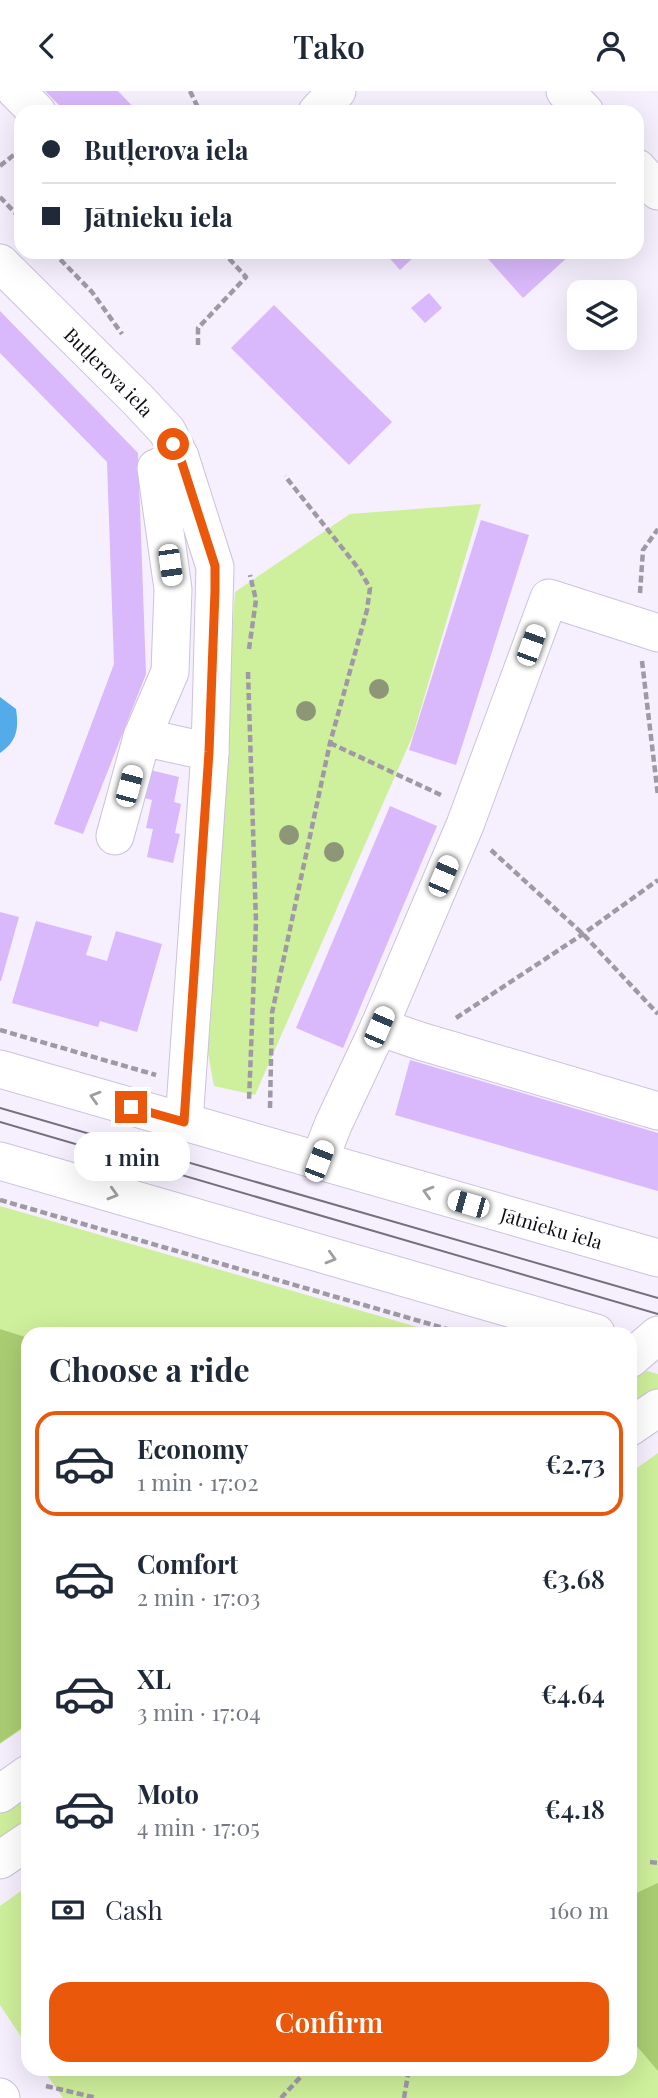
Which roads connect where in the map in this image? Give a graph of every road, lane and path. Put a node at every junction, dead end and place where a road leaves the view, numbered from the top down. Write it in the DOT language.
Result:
graph roads {
  1 [pos="16,91"];
  2 [pos="337,91"];
  3 [pos="565,91"];
  4 [pos="30,105"];
  5 [pos="324,105"];
  6 [pos="578,105"];
  7 [pos="14,155"];
  8 [pos="0,166"];
  9 [pos="644,176"];
  10 [pos="658,191"];
  11 [pos="0,197"];
  12 [pos="14,212"];
  13 [pos="60,259"];
  14 [pos="229,259"];
  15 [pos="0,263"];
  16 [pos="128,342"];
  17 [pos="198,345"];
  18 [pos="180,457"];
  19 [pos="285,476"];
  20 [pos="250,574"];
  21 [pos="173,589"];
  22 [pos="215,591"];
  23 [pos="658,633"];
  24 [pos="248,656"];
  25 [pos="248,670"];
  26 [pos="142,737"];
  27 [pos="330,743"];
  28 [pos="209,752"];
  29 [pos="468,817"];
  30 [pos="116,836"];
  31 [pos="658,880"];
  32 [pos="583,934"];
  33 [pos="658,1014"];
  34 [pos="379,1027"];
  35 [pos="0,1030"];
  36 [pos="420,1041"];
  37 [pos="0,1069"];
  38 [pos="163,1077"];
  39 [pos="249,1101"];
  40 [pos="270,1108"];
  41 [pos="658,1111"];
  42 [pos="184,1122"];
  43 [pos="0,1161"];
  44 [pos="319,1161"];
  45 [pos="0,1200"];
  46 [pos="658,1258"];
  47 [pos="440,1327"];
  48 [pos="575,1327"];
  49 [pos="658,1408"];
  50 [pos="637,1422"];
  51 [pos="21,1779"];
  52 [pos="0,1794"];
  53 [pos="21,1846"];
  54 [pos="0,1860"];
  55 [pos="650,1862"];
  56 [pos="658,1863"];
  57 [pos="301,2076"];
  58 [pos="408,2076"];
  59 [pos="46,2085"];
  60 [pos="97,2098"];
  61 [pos="281,2098"];
  62 [pos="404,2098"];
  1 -- 4 [label="street"];
  2 -- 5 [label="street"];
  3 -- 6 [label="street"];
  7 -- 8 [label="path"];
  9 -- 10 [label="street"];
  11 -- 12 [label="path"];
  13 -- 16 [label="path"];
  14 -- 17 [label="path"];
  15 -- 18 [label="street, Butļerova iela"];
  18 -- 21 [label="street"];
  18 -- 22 [label="street, Butļerova iela"];
  19 -- 27 [label="path"];
  20 -- 24 [label="path"];
  21 -- 22 [label="street"];
  21 -- 26 [label="street"];
  22 -- 28 [label="street, Butļerova iela"];
  23 -- 29 [label="street"];
  25 -- 39 [label="path"];
  26 -- 28 [label="street"];
  26 -- 30 [label="street"];
  27 -- 29 [label="path"];
  27 -- 40 [label="path"];
  28 -- 42 [label="street, Butļerova iela"];
  29 -- 32 [label="path"];
  29 -- 34 [label="street"];
  31 -- 32 [label="path"];
  32 -- 33 [label="path"];
  32 -- 36 [label="path"];
  34 -- 36 [label="street"];
  34 -- 44 [label="street"];
  35 -- 38 [label="path"];
  36 -- 41 [label="street"];
  42 -- 37 [label="street, Jātnieku iela, one-way"];
  42 -- 44 [label="street, Jātnieku iela"];
  43 -- 48 [label="street, one-way"];
  46 -- 44 [label="street, Jātnieku iela, one-way"];
  45 -- 47 [label="path"];
  49 -- 50 [label="street"];
  51 -- 52 [label="street"];
  53 -- 54 [label="street"];
  55 -- 56 [label="path"];
  57 -- 61 [label="path"];
  58 -- 62 [label="path"];
  59 -- 60 [label="path"];
}
